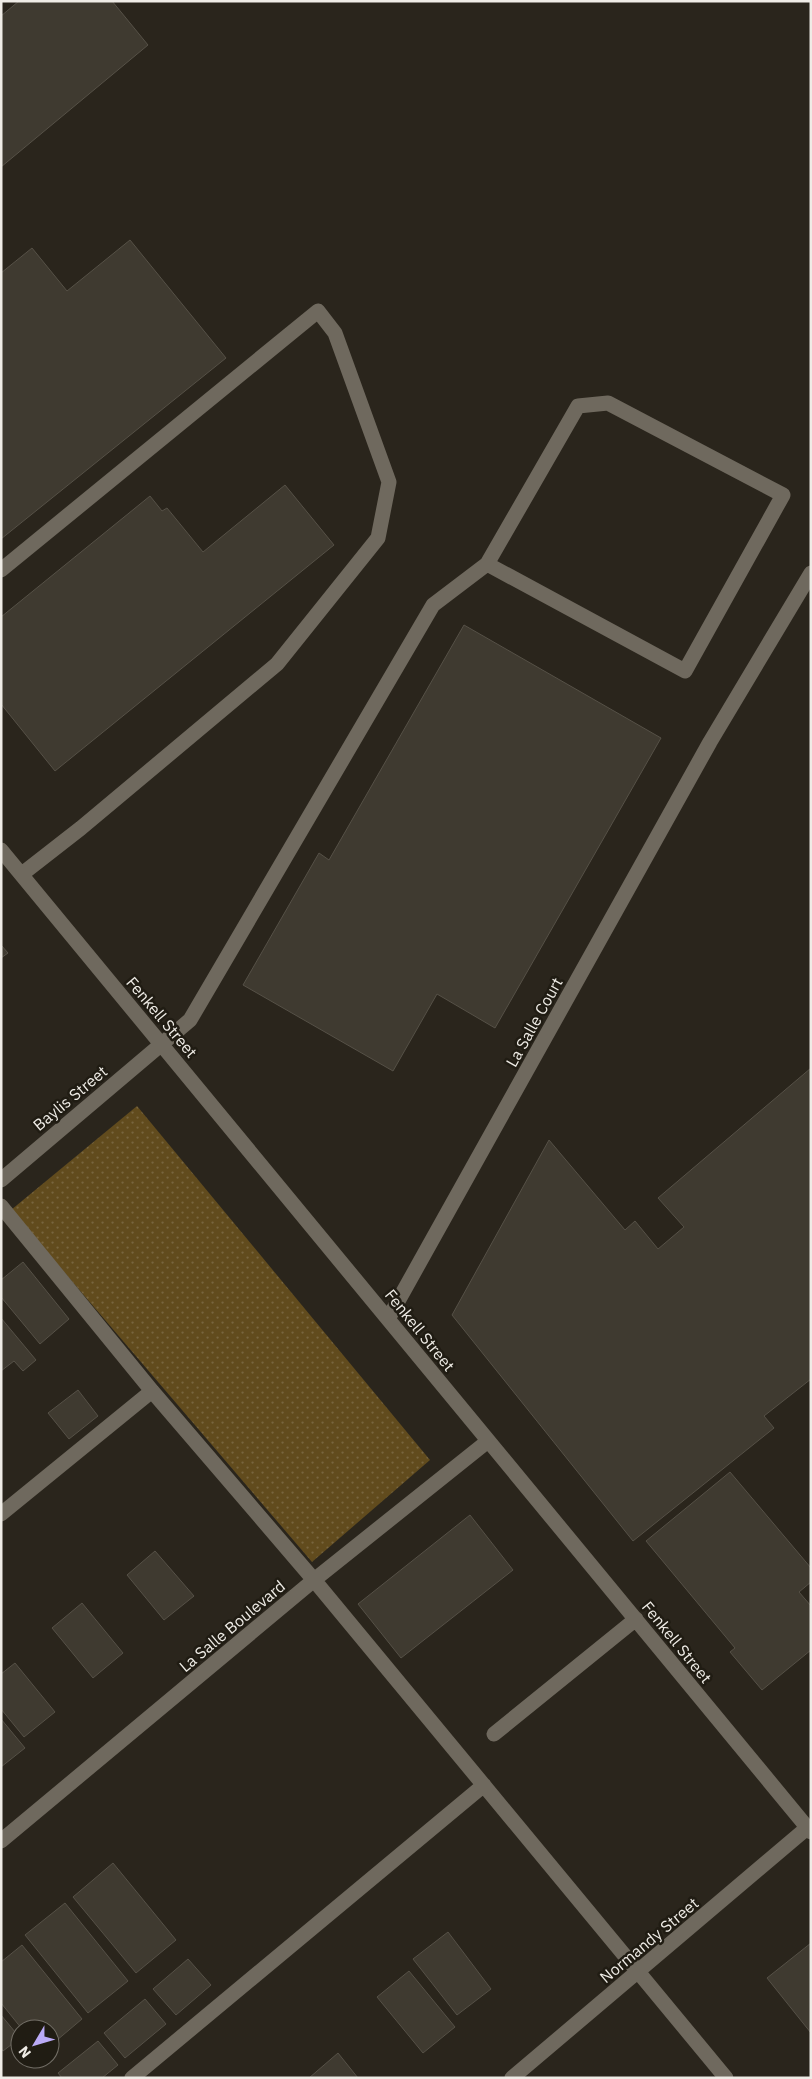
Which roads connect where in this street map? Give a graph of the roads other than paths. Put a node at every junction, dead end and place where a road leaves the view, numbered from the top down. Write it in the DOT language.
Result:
graph roads {
  1 [pos="486,564"];
  2 [pos="1,570"];
  3 [pos="811,573"];
  4 [pos="2,853"];
  5 [pos="22,874"];
  6 [pos="161,1043"];
  7 [pos="1,1180"];
  8 [pos="1,1206"];
  9 [pos="388,1319"];
  10 [pos="152,1391"];
  11 [pos="488,1441"];
  12 [pos="1,1514"];
  13 [pos="314,1580"];
  14 [pos="636,1619"];
  15 [pos="494,1734"];
  16 [pos="484,1785"];
  17 [pos="809,1830"];
  18 [pos="1,1840"];
  19 [pos="638,1972"];
  20 [pos="132,2078"];
  21 [pos="512,2078"];
  22 [pos="726,2078"];
  1 -- 1 [label="street"];
  1 -- 6 [label="street, Baylis Street"];
  2 -- 5 [label="street"];
  3 -- 9 [label="street, La Salle Court"];
  4 -- 5 [label="street, Fenkell Street"];
  5 -- 6 [label="street, Fenkell Street"];
  6 -- 7 [label="street, Baylis Street"];
  6 -- 9 [label="street, Fenkell Street"];
  8 -- 10 [label="street"];
  9 -- 11 [label="street, Fenkell Street"];
  10 -- 12 [label="street"];
  10 -- 13 [label="street"];
  11 -- 13 [label="street, La Salle Boulevard"];
  11 -- 14 [label="street, Fenkell Street"];
  13 -- 16 [label="street"];
  13 -- 18 [label="street, La Salle Boulevard"];
  14 -- 15 [label="street"];
  14 -- 17 [label="street, Fenkell Street"];
  16 -- 19 [label="street"];
  16 -- 20 [label="street"];
  17 -- 19 [label="street, Normandy Street"];
  19 -- 21 [label="street, Normandy Street"];
  19 -- 22 [label="street"];
}
